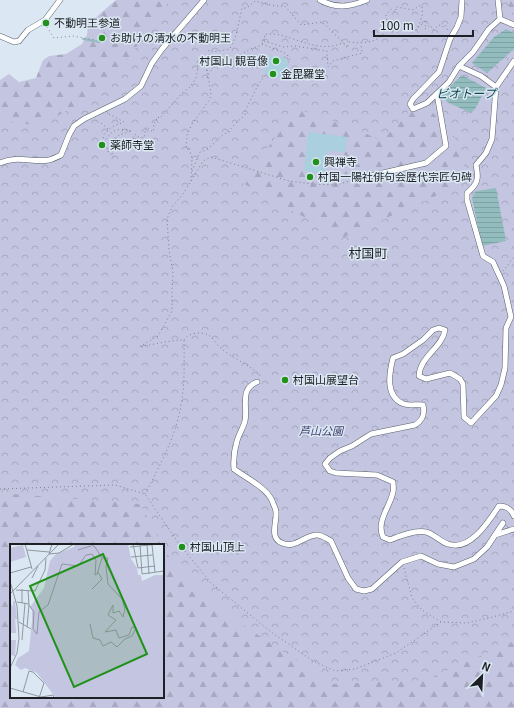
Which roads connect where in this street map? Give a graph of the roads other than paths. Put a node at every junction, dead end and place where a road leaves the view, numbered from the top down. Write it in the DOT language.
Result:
graph roads {
  1 [pos="60,0"];
  2 [pos="204,0"];
  3 [pos="320,0"];
  4 [pos="367,0"];
  5 [pos="462,0"];
  6 [pos="498,0"];
  7 [pos="500,19"];
  8 [pos="514,25"];
  9 [pos="0,36"];
  10 [pos="514,61"];
  11 [pos="459,66"];
  12 [pos="496,87"];
  13 [pos="437,94"];
  14 [pos="0,163"];
  15 [pos="357,179"];
  16 [pos="257,382"];
  17 [pos="514,516"];
  18 [pos="502,523"];
  19 [pos="514,529"];
  20 [pos="495,535"];
  1 -- 9 [label="street"];
  2 -- 14 [label="street"];
  3 -- 4 [label="street"];
  5 -- 13 [label="street"];
  6 -- 7 [label="street"];
  7 -- 8 [label="street"];
  7 -- 11 [label="street"];
  10 -- 12 [label="street"];
  11 -- 12 [label="street"];
  11 -- 13 [label="street"];
  12 -- 17 [label="street"];
  13 -- 15 [label="street"];
  16 -- 20 [label="street"];
  18 -- 20 [label="street"];
  19 -- 20 [label="street"];
}
